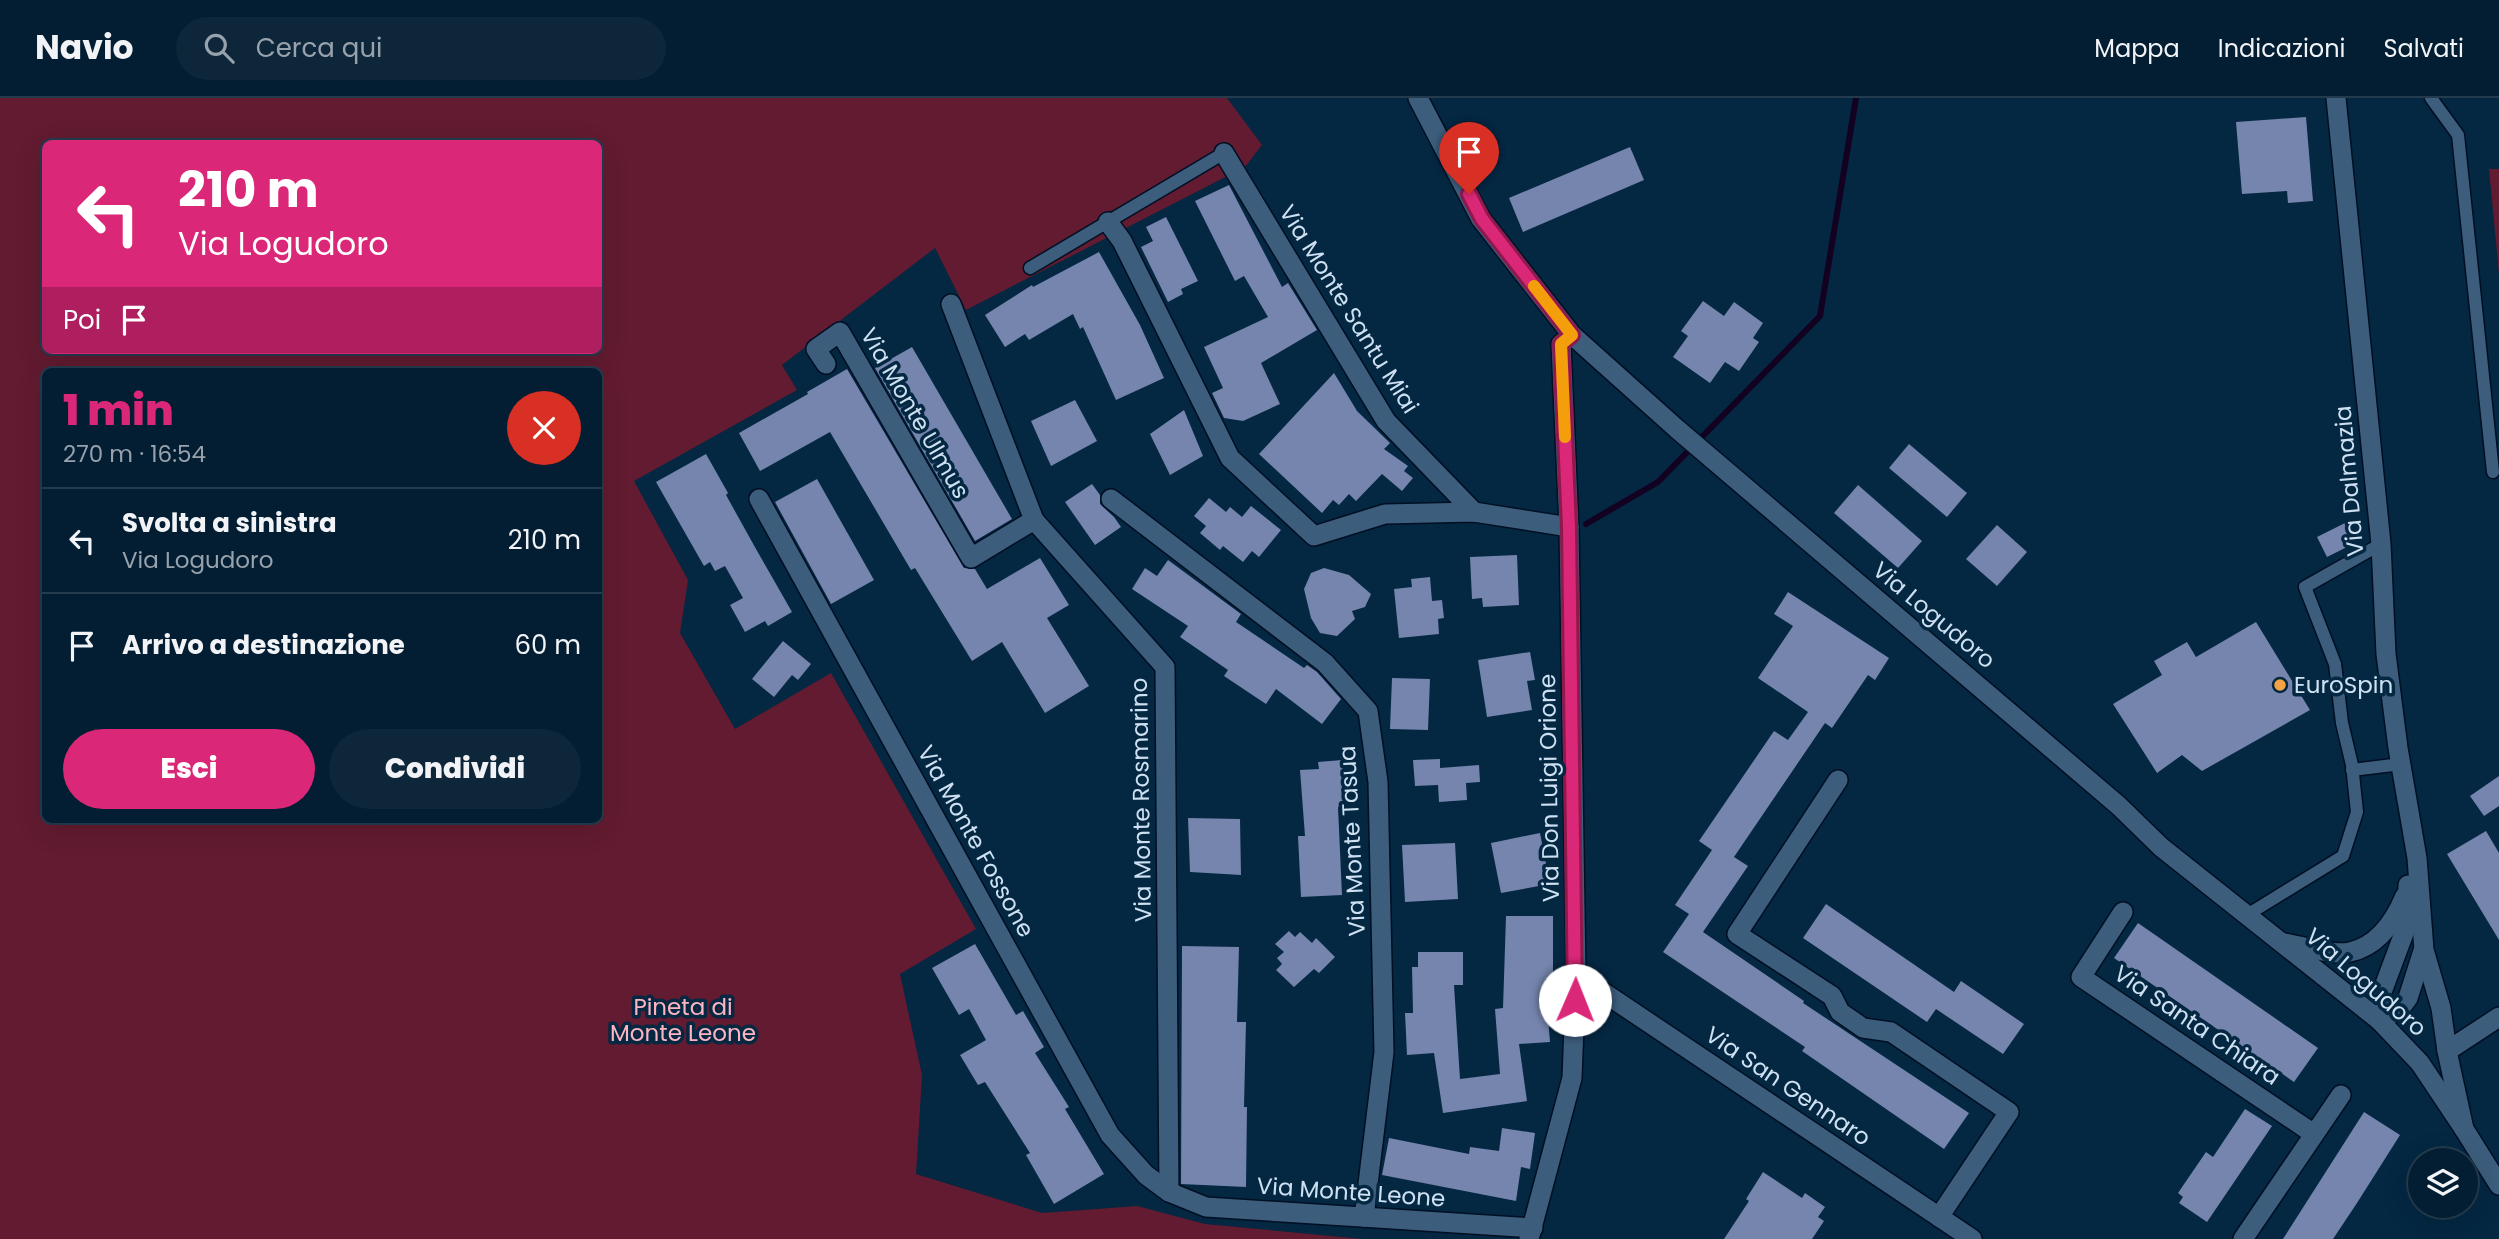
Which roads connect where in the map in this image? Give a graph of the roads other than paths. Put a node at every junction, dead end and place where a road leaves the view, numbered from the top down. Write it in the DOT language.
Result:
graph roads {
  1 [pos="1418,98"];
  2 [pos="2336,98"];
  3 [pos="2431,98"];
  4 [pos="1224,153"];
  5 [pos="1108,222"];
  6 [pos="1030,268"];
  7 [pos="951,304"];
  8 [pos="1572,335"];
  9 [pos="826,365"];
  10 [pos="2493,472"];
  11 [pos="759,499"];
  12 [pos="1111,499"];
  13 [pos="1474,512"];
  14 [pos="1034,520"];
  15 [pos="1569,527"];
  16 [pos="2381,544"];
  17 [pos="2400,764"];
  18 [pos="2352,770"];
  19 [pos="1839,780"];
  20 [pos="2417,858"];
  21 [pos="2407,891"];
  22 [pos="2123,912"];
  23 [pos="2246,915"];
  24 [pos="2283,943"];
  25 [pos="2424,950"];
  26 [pos="1576,974"];
  27 [pos="2499,1017"];
  28 [pos="2379,1020"];
  29 [pos="2447,1051"];
  30 [pos="2341,1094"];
  31 [pos="2464,1129"];
  32 [pos="2314,1133"];
  33 [pos="2499,1185"];
  34 [pos="1169,1192"];
  35 [pos="1364,1217"];
  36 [pos="1939,1217"];
  37 [pos="1531,1234"];
  38 [pos="1972,1239"];
  39 [pos="2243,1239"];
  1 -- 8 [label="street, Via Logudoro"];
  2 -- 16 [label="street, Via Dalmazia"];
  3 -- 10 [label="lane"];
  4 -- 5 [label="lane"];
  4 -- 13 [label="street, Via Monte Santu Miai"];
  5 -- 6 [label="lane"];
  5 -- 13 [label="street"];
  7 -- 14 [label="street, Via Monte Rosmarino"];
  8 -- 15 [label="street, Via Don Luigi Orione"];
  8 -- 23 [label="street, Via Logudoro"];
  9 -- 14 [label="street, Via Monte Ulmus"];
  11 -- 34 [label="street, Via Monte Fossone"];
  12 -- 35 [label="street, Via Monte Tasua"];
  13 -- 15 [label="street"];
  14 -- 34 [label="street, Via Monte Rosmarino"];
  15 -- 26 [label="street, Via Don Luigi Orione"];
  16 -- 17 [label="street, Via Dalmazia"];
  16 -- 18 [label="lane"];
  17 -- 18 [label="lane"];
  17 -- 20 [label="street, Via Dalmazia"];
  18 -- 23 [label="lane"];
  19 -- 36 [label="street"];
  20 -- 21 [label="street, Via Dalmazia"];
  20 -- 25 [label="street, Via Dalmazia"];
  21 -- 24 [label="street, Via Dalmazia"];
  21 -- 28 [label="street, Via Dalmazia"];
  22 -- 32 [label="street, Via Santa Chiara"];
  23 -- 24 [label="street, Via Logudoro"];
  24 -- 28 [label="street, Via Logudoro"];
  25 -- 28 [label="street, Via Dalmazia"];
  25 -- 29 [label="street, Via Dalmazia"];
  26 -- 36 [label="street, Via San Gennaro"];
  26 -- 37 [label="street, Via Don Luigi Orione"];
  27 -- 29 [label="street"];
  28 -- 31 [label="street, Via Logudoro"];
  29 -- 31 [label="street, Via Dalmazia"];
  30 -- 32 [label="street"];
  31 -- 33 [label="street, Via Dalmazia"];
  32 -- 39 [label="street"];
  34 -- 35 [label="street, Via Monte Leone"];
  35 -- 37 [label="street, Via Monte Leone"];
  36 -- 38 [label="street, Via San Gennaro"];
}
